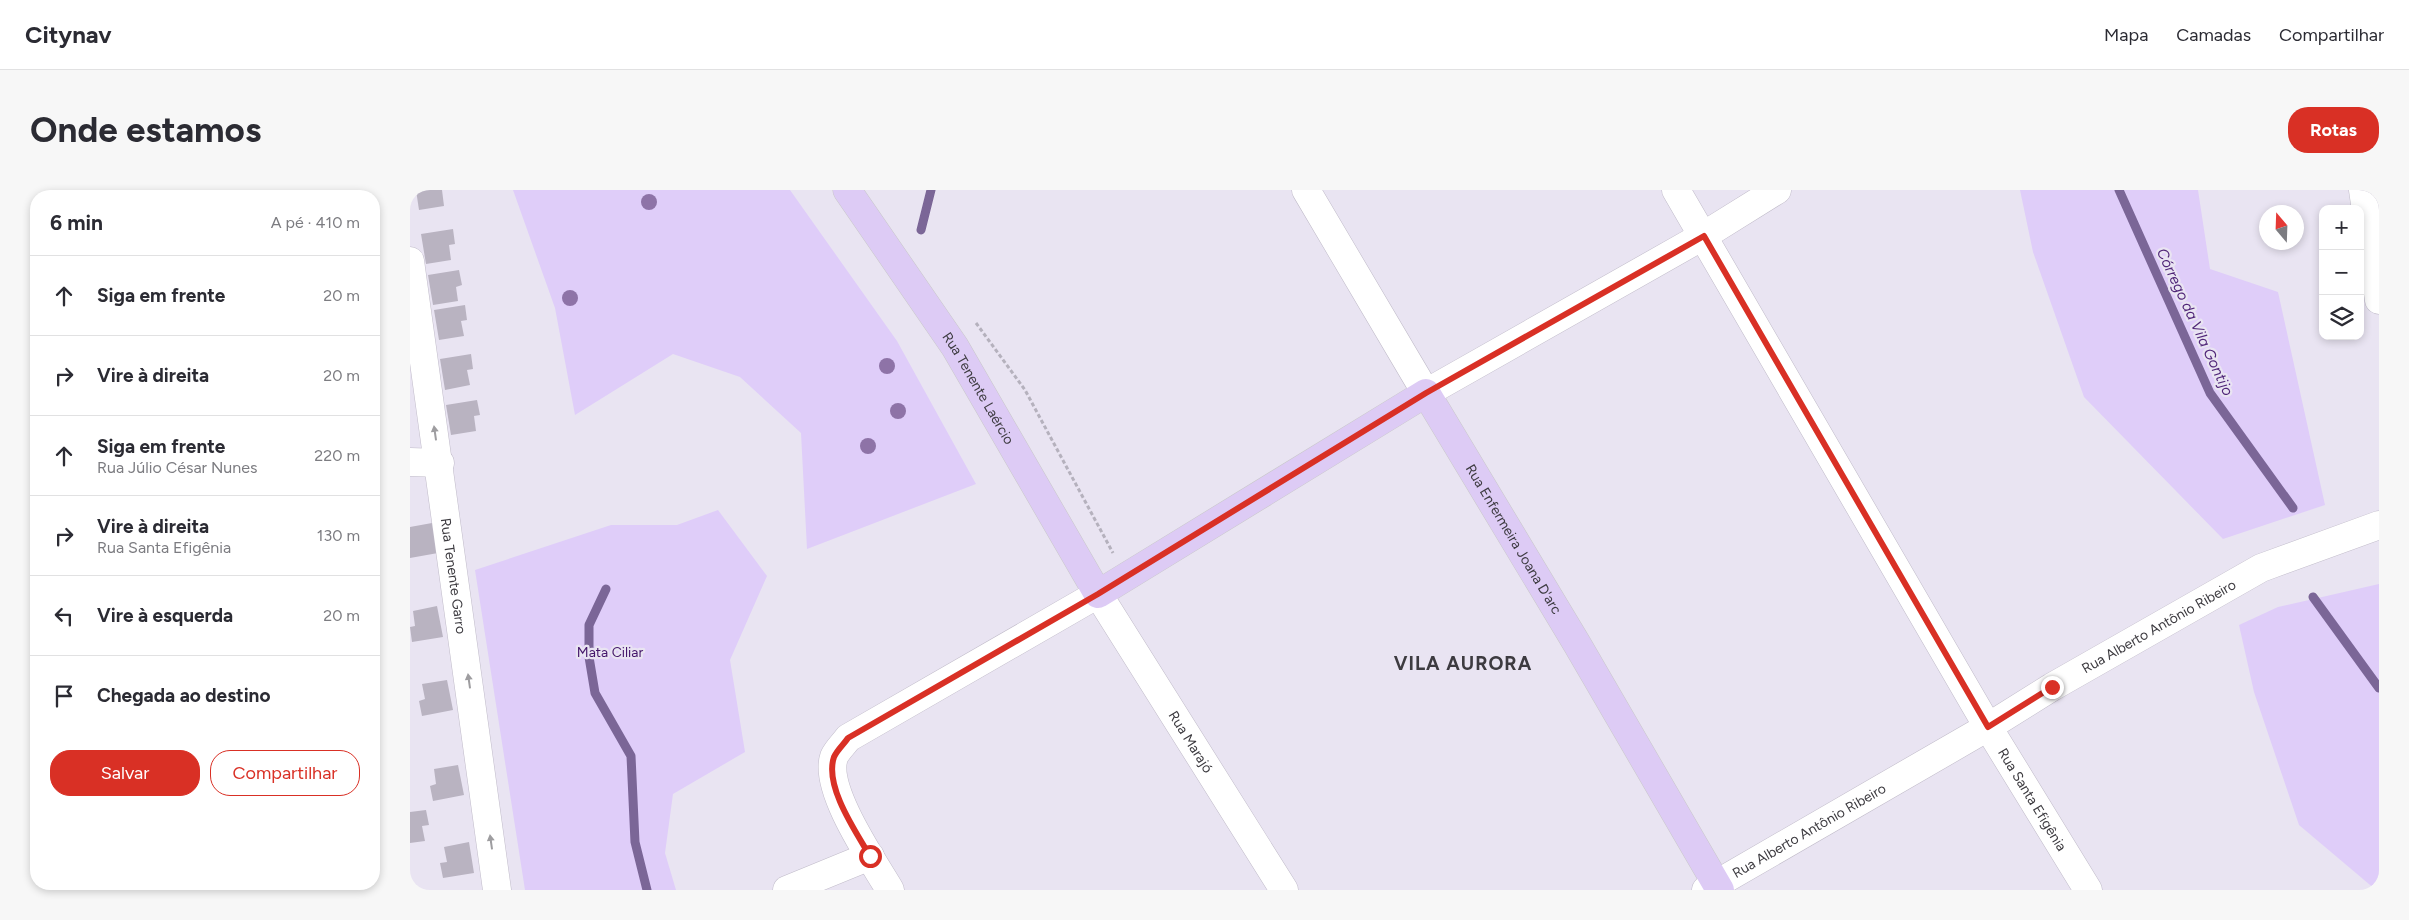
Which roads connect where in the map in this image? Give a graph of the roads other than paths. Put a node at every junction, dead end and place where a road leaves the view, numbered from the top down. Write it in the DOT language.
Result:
graph roads {
  1 [pos="847,190"];
  2 [pos="1306,190"];
  3 [pos="1676,190"];
  4 [pos="1777,190"];
  5 [pos="2363,190"];
  6 [pos="1704,236"];
  7 [pos="410,261"];
  8 [pos="2379,300"];
  9 [pos="1426,393"];
  10 [pos="410,462"];
  11 [pos="440,463"];
  12 [pos="2373,530"];
  13 [pos="1098,594"];
  14 [pos="1988,727"];
  15 [pos="870,856"];
  16 [pos="1714,888"];
  17 [pos="497,890"];
  18 [pos="787,890"];
  19 [pos="890,890"];
  20 [pos="1284,890"];
  21 [pos="2088,890"];
  1 -- 13 [label="main road, Rua Tenente Laércio"];
  2 -- 9 [label="street, Rua Enfermeira Joana D'arc"];
  3 -- 6 [label="street, Rua Santa Efigênia"];
  4 -- 6 [label="street"];
  5 -- 8 [label="street"];
  6 -- 9 [label="street"];
  6 -- 14 [label="street, Rua Santa Efigênia"];
  11 -- 7 [label="street, Rua Tenente Garro, one-way"];
  9 -- 13 [label="main road"];
  9 -- 16 [label="main road, Rua Enfermeira Joana D'arc"];
  10 -- 11 [label="street"];
  17 -- 11 [label="street, Rua Tenente Garro, one-way"];
  12 -- 14 [label="street, Rua Alberto Antônio Ribeiro"];
  13 -- 15 [label="street"];
  13 -- 20 [label="street, Rua Marajó"];
  14 -- 16 [label="street, Rua Alberto Antônio Ribeiro"];
  14 -- 21 [label="street, Rua Santa Efigênia"];
  15 -- 18 [label="street"];
  15 -- 19 [label="street"];
}
